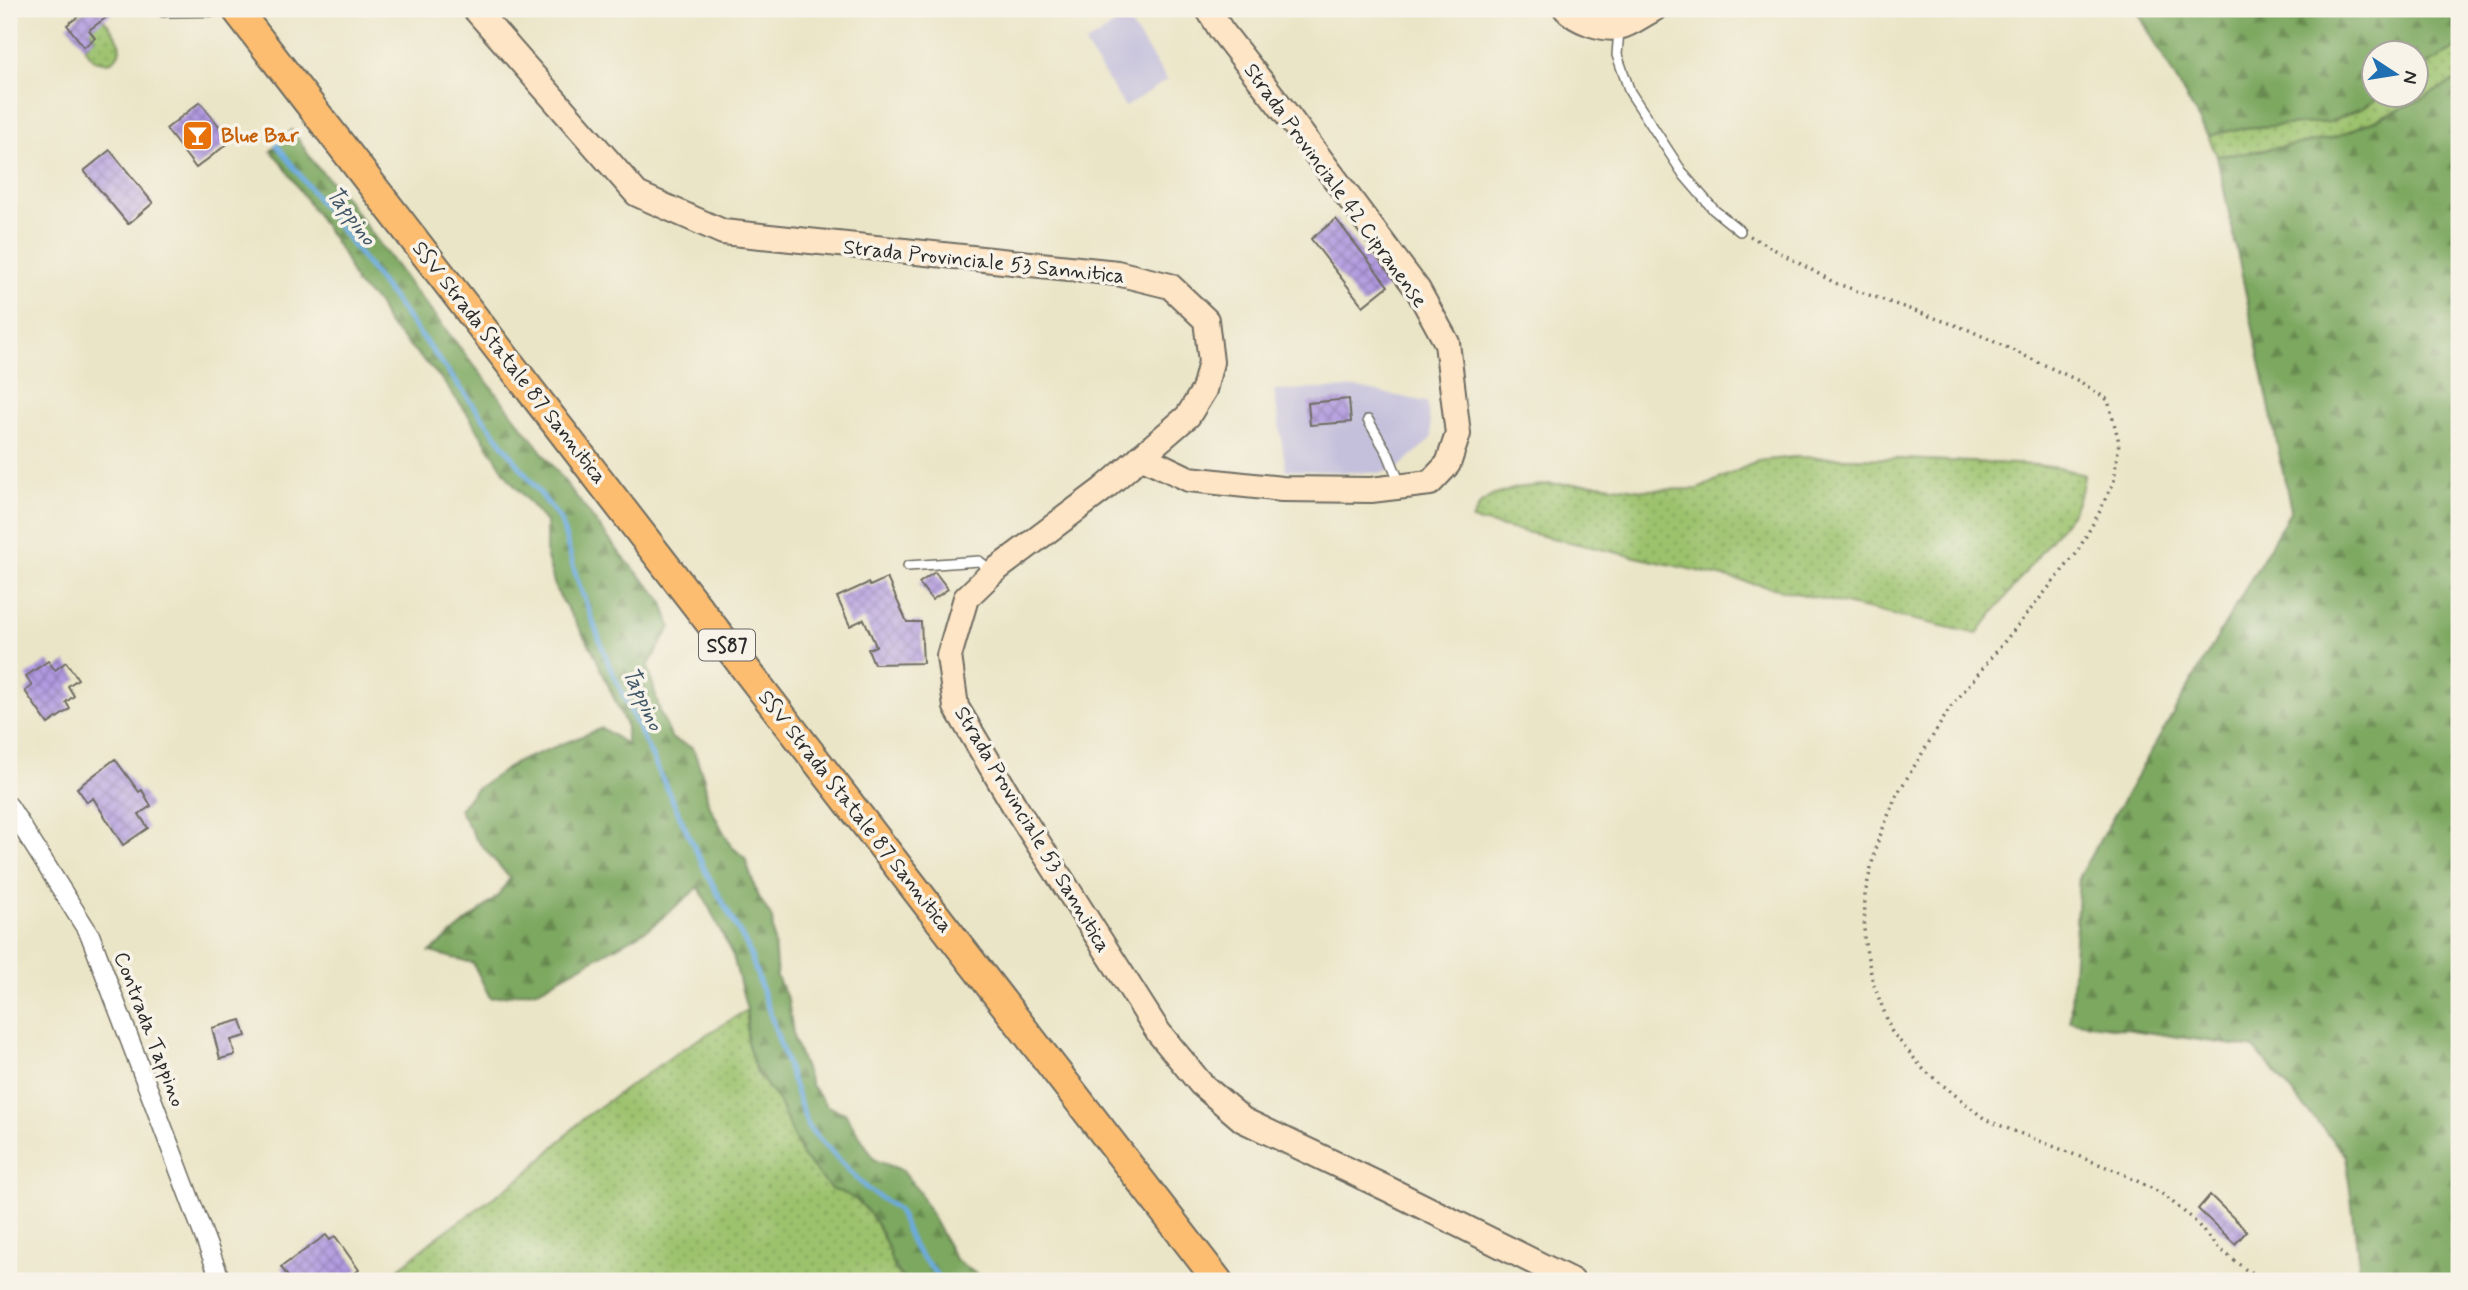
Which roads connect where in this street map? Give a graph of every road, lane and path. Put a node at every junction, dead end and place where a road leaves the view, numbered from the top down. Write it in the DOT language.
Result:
graph roads {
  1 [pos="160,9"];
  2 [pos="475,9"];
  3 [pos="1208,9"];
  4 [pos="1566,9"];
  5 [pos="1654,9"];
  6 [pos="237,10"];
  7 [pos="1619,27"];
  8 [pos="1741,230"];
  9 [pos="1368,420"];
  10 [pos="1142,456"];
  11 [pos="1401,488"];
  12 [pos="908,566"];
  13 [pos="993,572"];
  14 [pos="9,806"];
  15 [pos="221,1281"];
  16 [pos="1218,1281"];
  17 [pos="1572,1281"];
  18 [pos="2270,1281"];
  1 -- 6 [label="lane"];
  2 -- 10 [label="street, Strada Provinciale 53 Sannitica"];
  3 -- 11 [label="street, Strada Provinciale 42 Cipranense"];
  4 -- 7 [label="street"];
  5 -- 7 [label="street"];
  6 -- 16 [label="main road, SSV Strada Statale 87 Sannitica / SS87"];
  7 -- 8 [label="lane"];
  8 -- 18 [label="path"];
  9 -- 11 [label="lane"];
  10 -- 11 [label="street, Strada Provinciale 42 Cipranense"];
  10 -- 13 [label="street, Strada Provinciale 53 Sannitica"];
  12 -- 13 [label="lane"];
  13 -- 17 [label="street, Strada Provinciale 53 Sannitica"];
  14 -- 15 [label="street, Contrada Tappino"];
}
